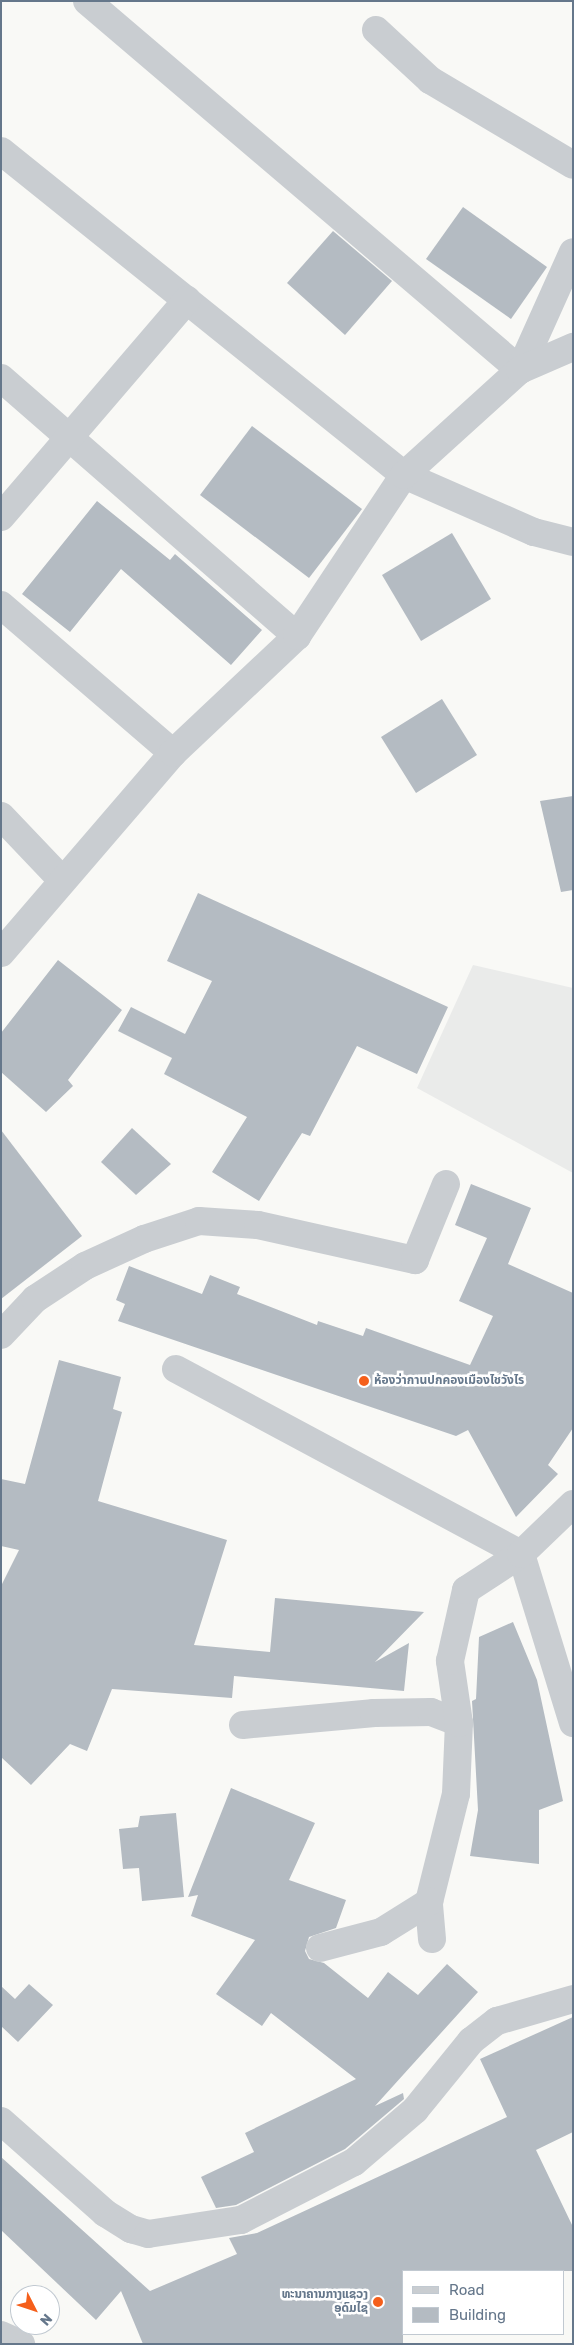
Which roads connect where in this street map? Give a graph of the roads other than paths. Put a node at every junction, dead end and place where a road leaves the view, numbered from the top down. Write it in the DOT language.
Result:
graph roads {
  1 [pos="87,1"];
  2 [pos="376,30"];
  3 [pos="1,151"];
  4 [pos="573,165"];
  5 [pos="573,252"];
  6 [pos="187,300"];
  7 [pos="573,347"];
  8 [pos="520,370"];
  9 [pos="1,378"];
  10 [pos="69,437"];
  11 [pos="404,475"];
  12 [pos="1,517"];
  13 [pos="573,542"];
  14 [pos="1,605"];
  15 [pos="297,636"];
  16 [pos="173,753"];
  17 [pos="1,816"];
  18 [pos="61,879"];
  19 [pos="1,953"];
  20 [pos="446,1184"];
  21 [pos="1,1334"];
  22 [pos="176,1369"];
  23 [pos="573,1504"];
  24 [pos="521,1554"];
  25 [pos="459,1723"];
  26 [pos="573,1723"];
  27 [pos="244,1725"];
  28 [pos="429,1902"];
  29 [pos="432,1939"];
  30 [pos="320,1948"];
  31 [pos="573,1999"];
  32 [pos="1,2121"];
  33 [pos="1,2334"];
  34 [pos="21,2344"];
  1 -- 8 [label="street"];
  2 -- 4 [label="street"];
  3 -- 6 [label="street"];
  5 -- 8 [label="street"];
  6 -- 10 [label="street"];
  6 -- 11 [label="street"];
  7 -- 8 [label="street"];
  8 -- 11 [label="street"];
  9 -- 10 [label="street"];
  10 -- 12 [label="street"];
  10 -- 15 [label="street"];
  11 -- 13 [label="street"];
  11 -- 15 [label="street"];
  14 -- 16 [label="street"];
  15 -- 16 [label="street"];
  16 -- 18 [label="street"];
  17 -- 18 [label="street"];
  18 -- 19 [label="street"];
  20 -- 21 [label="street"];
  22 -- 24 [label="street"];
  23 -- 24 [label="street"];
  24 -- 25 [label="street"];
  24 -- 26 [label="street"];
  25 -- 27 [label="street"];
  25 -- 28 [label="street"];
  28 -- 29 [label="street"];
  28 -- 30 [label="street"];
  31 -- 32 [label="street"];
  33 -- 34 [label="street"];
}
